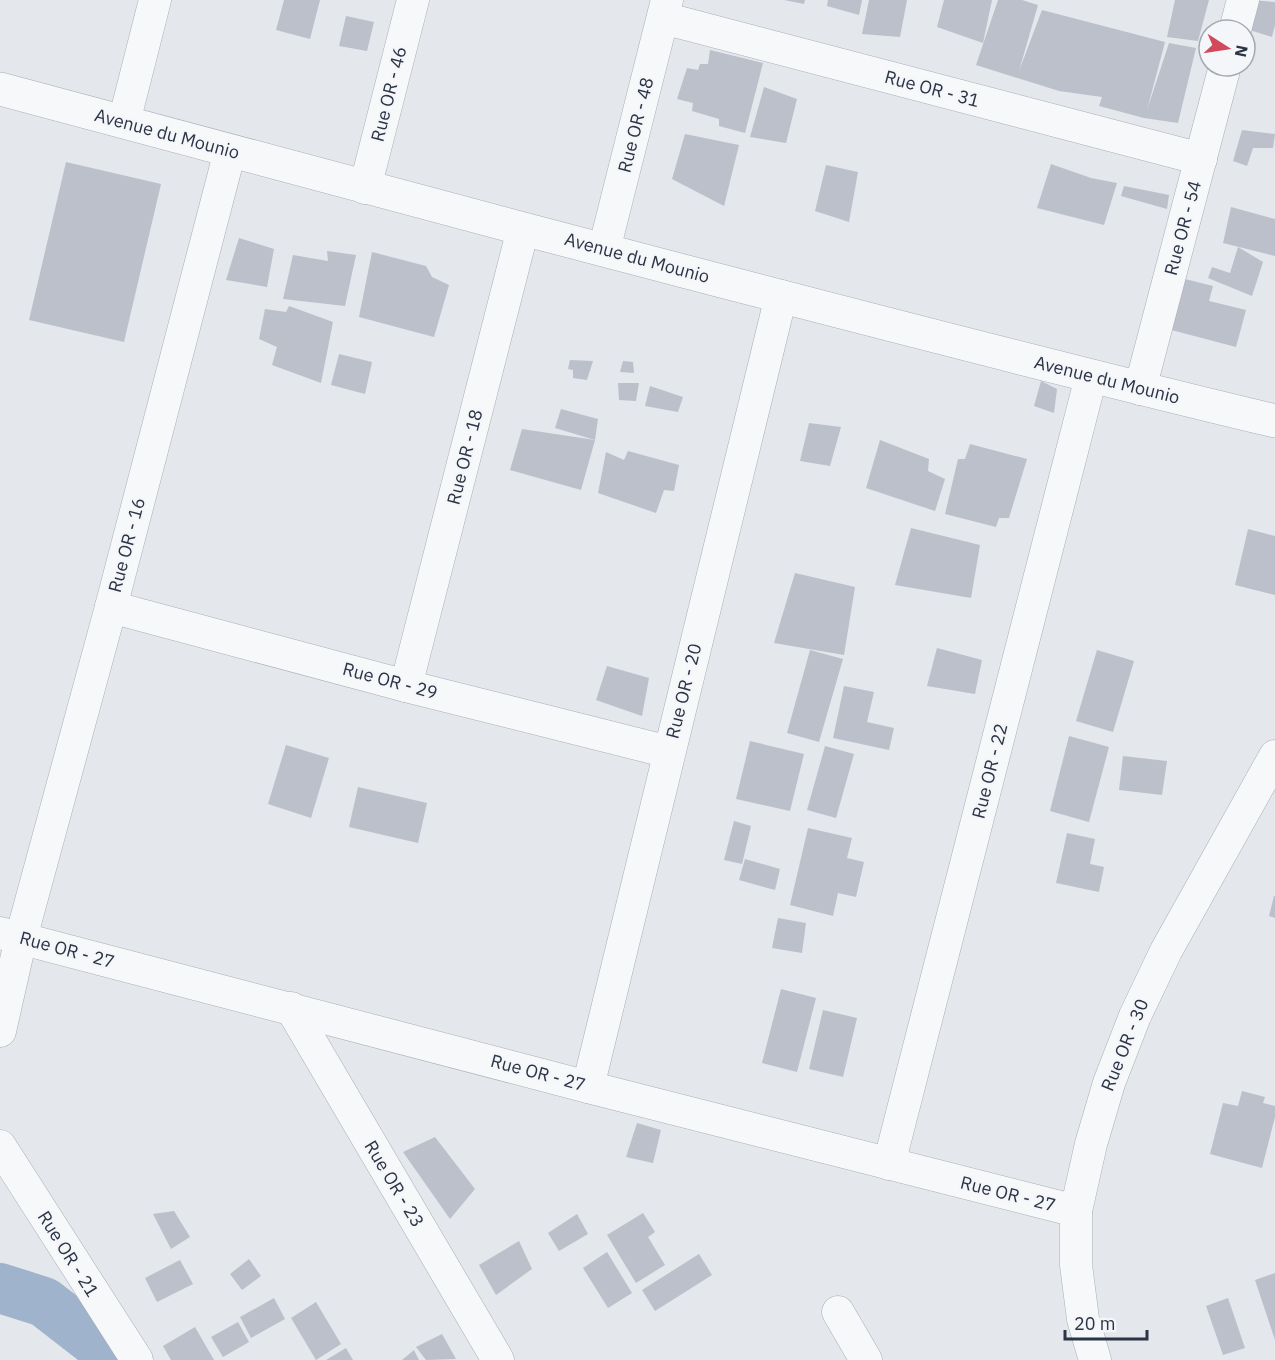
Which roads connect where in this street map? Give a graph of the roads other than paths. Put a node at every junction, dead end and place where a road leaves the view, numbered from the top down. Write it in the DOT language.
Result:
graph roads {
  1 [pos="155,0"];
  2 [pos="413,0"];
  3 [pos="1242,0"];
  4 [pos="665,9"];
  5 [pos="1238,18"];
  6 [pos="1222,78"];
  7 [pos="0,89"];
  8 [pos="124,122"];
  9 [pos="230,151"];
  10 [pos="1201,159"];
  11 [pos="365,188"];
  12 [pos="523,229"];
  13 [pos="604,250"];
  14 [pos="781,296"];
  15 [pos="1091,377"];
  16 [pos="1140,389"];
  17 [pos="1275,420"];
  18 [pos="111,607"];
  19 [pos="406,686"];
  20 [pos="669,752"];
  21 [pos="1275,756"];
  22 [pos="10,936"];
  23 [pos="291,1008"];
  24 [pos="0,1031"];
  25 [pos="588,1087"];
  26 [pos="0,1146"];
  27 [pos="889,1164"];
  28 [pos="1076,1211"];
  29 [pos="838,1312"];
  30 [pos="137,1360"];
  31 [pos="498,1360"];
  32 [pos="866,1360"];
  33 [pos="1095,1360"];
  1 -- 8 [label="street"];
  2 -- 11 [label="street, Rue OR - 46"];
  3 -- 5 [label="street"];
  4 -- 10 [label="street, Rue OR - 31"];
  4 -- 13 [label="street, Rue OR - 48"];
  6 -- 10 [label="street, Rue OR - 54"];
  7 -- 8 [label="street, Avenue du Mounio"];
  8 -- 9 [label="street, Avenue du Mounio"];
  9 -- 11 [label="street, Avenue du Mounio"];
  9 -- 18 [label="street, Rue OR - 16"];
  10 -- 16 [label="street, Rue OR - 54"];
  11 -- 12 [label="street, Avenue du Mounio"];
  12 -- 13 [label="street, Avenue du Mounio"];
  12 -- 19 [label="street, Rue OR - 18"];
  13 -- 14 [label="street, Avenue du Mounio"];
  14 -- 15 [label="street, Avenue du Mounio"];
  14 -- 20 [label="street, Rue OR - 20"];
  15 -- 16 [label="street, Avenue du Mounio"];
  15 -- 27 [label="street, Rue OR - 22"];
  16 -- 17 [label="street, Avenue du Mounio"];
  18 -- 19 [label="street, Rue OR - 29"];
  18 -- 22 [label="street, Rue OR - 16"];
  19 -- 20 [label="street, Rue OR - 29"];
  20 -- 25 [label="street, Rue OR - 20"];
  21 -- 28 [label="street, Rue OR - 30"];
  22 -- 23 [label="street, Rue OR - 27"];
  22 -- 24 [label="street, Rue OR - 16"];
  23 -- 25 [label="street, Rue OR - 27"];
  23 -- 31 [label="street, Rue OR - 23"];
  25 -- 27 [label="street, Rue OR - 27"];
  26 -- 30 [label="street, Rue OR - 21"];
  27 -- 28 [label="street, Rue OR - 27"];
  28 -- 33 [label="street, Rue OR - 30"];
  29 -- 32 [label="street"];
}
